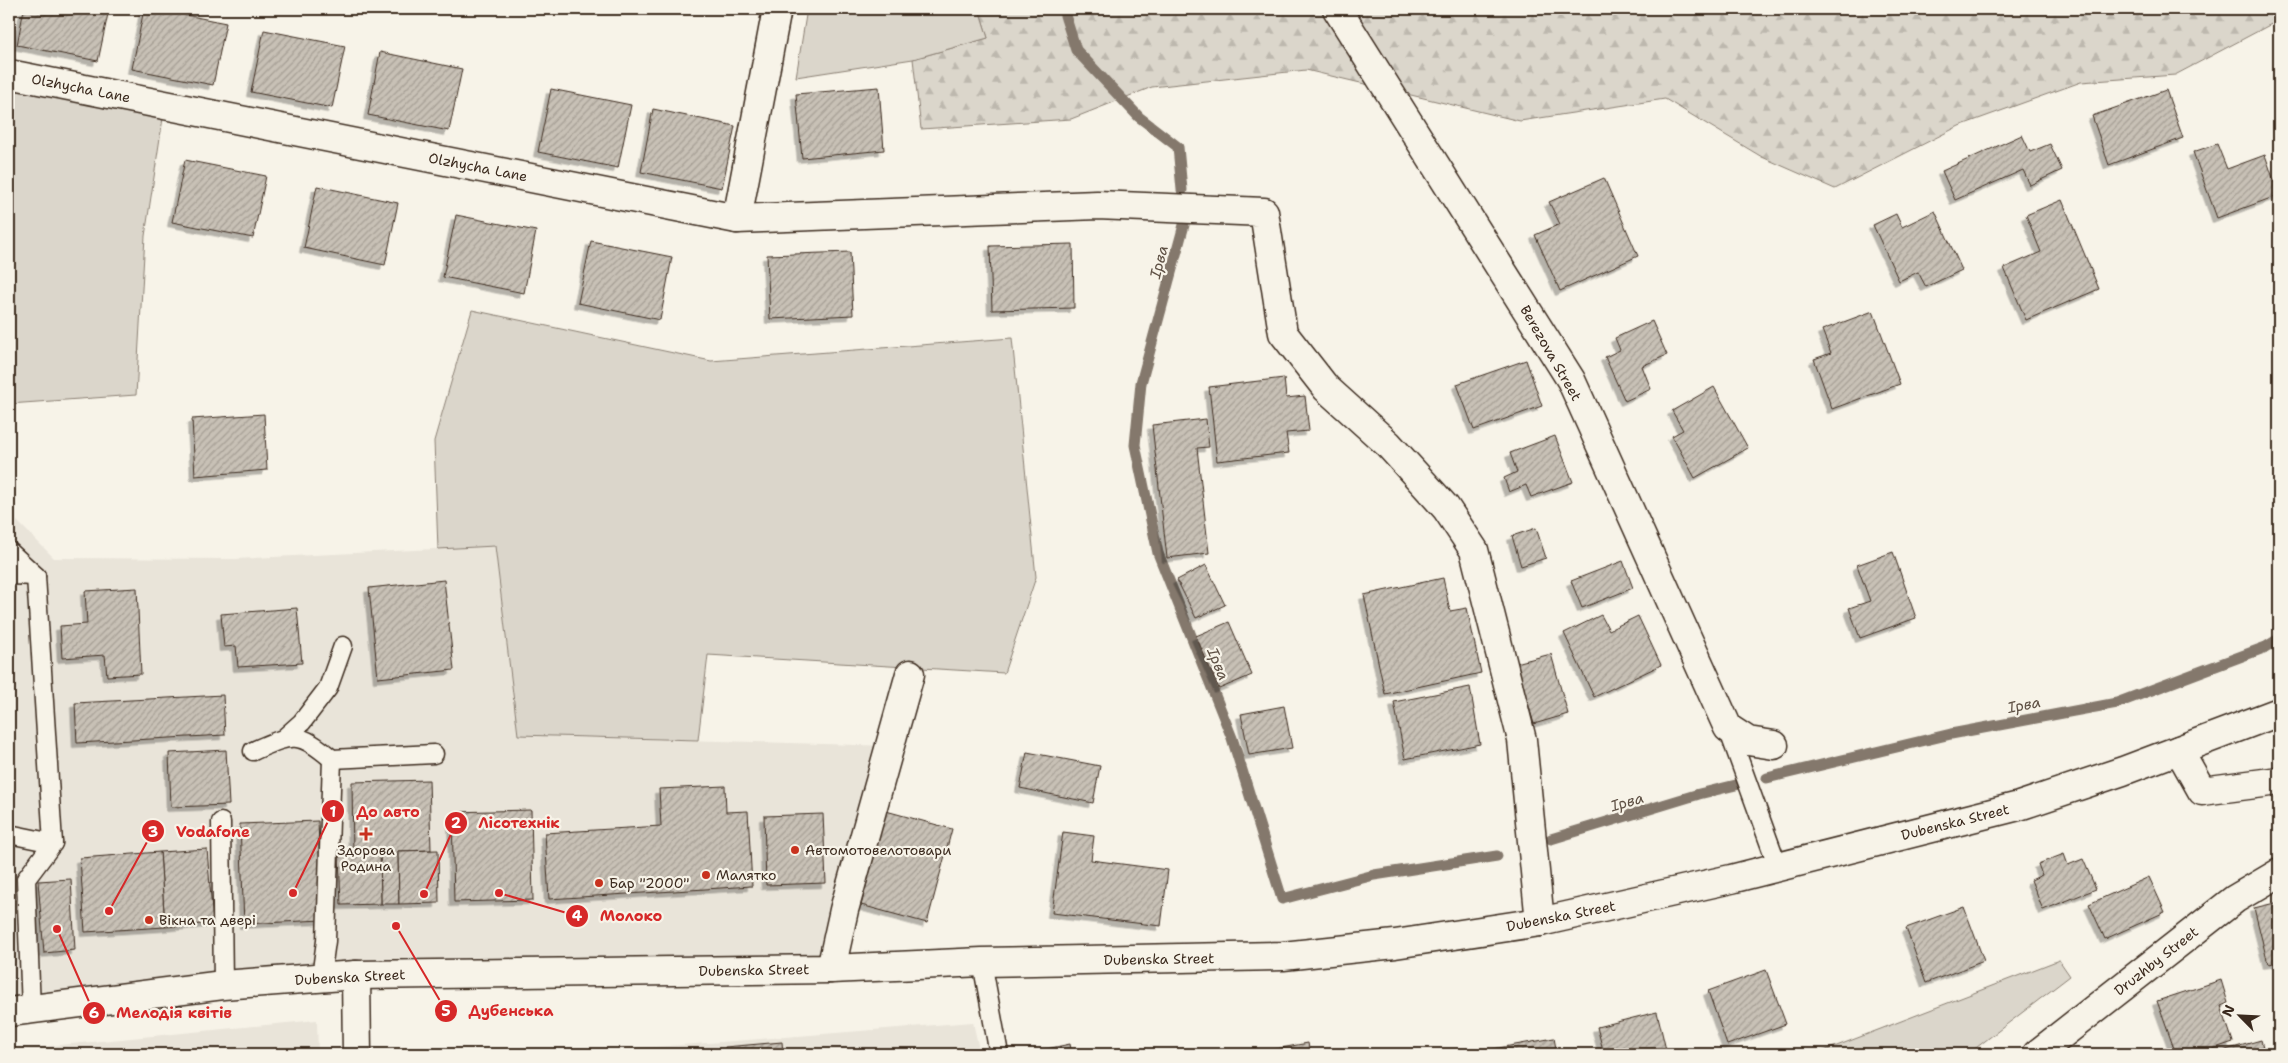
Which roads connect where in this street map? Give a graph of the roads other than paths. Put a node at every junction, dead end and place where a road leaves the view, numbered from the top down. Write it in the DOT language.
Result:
graph roads {
  1 [pos="776,9"];
  2 [pos="1337,9"];
  3 [pos="9,74"];
  4 [pos="738,219"];
  5 [pos="9,551"];
  6 [pos="9,574"];
  7 [pos="36,576"];
  8 [pos="343,646"];
  9 [pos="910,674"];
  10 [pos="2279,712"];
  11 [pos="1728,728"];
  12 [pos="284,738"];
  13 [pos="1774,745"];
  14 [pos="253,750"];
  15 [pos="2179,750"];
  16 [pos="434,754"];
  17 [pos="332,759"];
  18 [pos="2279,781"];
  19 [pos="221,822"];
  20 [pos="9,834"];
  21 [pos="53,844"];
  22 [pos="1778,867"];
  23 [pos="2279,873"];
  24 [pos="1540,922"];
  25 [pos="982,962"];
  26 [pos="831,969"];
  27 [pos="356,975"];
  28 [pos="321,977"];
  29 [pos="223,985"];
  30 [pos="20,1011"];
  31 [pos="357,1054"];
  32 [pos="999,1054"];
  33 [pos="2037,1054"];
  1 -- 4 [label="street"];
  2 -- 11 [label="street, Berezova Street"];
  3 -- 4 [label="street, Olzhycha Lane"];
  4 -- 24 [label="street, Olzhycha Lane"];
  5 -- 7 [label="lane"];
  6 -- 7 [label="lane"];
  7 -- 21 [label="lane"];
  8 -- 12 [label="lane"];
  9 -- 26 [label="street"];
  10 -- 15 [label="street, Dubenska Street"];
  11 -- 13 [label="street"];
  11 -- 22 [label="lane"];
  12 -- 14 [label="lane"];
  12 -- 17 [label="lane"];
  15 -- 18 [label="street"];
  15 -- 22 [label="street, Dubenska Street"];
  16 -- 17 [label="lane"];
  17 -- 28 [label="lane"];
  19 -- 29 [label="lane"];
  20 -- 21 [label="lane"];
  21 -- 30 [label="lane"];
  22 -- 24 [label="street, Dubenska Street"];
  23 -- 33 [label="street, Druzhby Street"];
  24 -- 25 [label="street, Dubenska Street"];
  25 -- 26 [label="street, Dubenska Street"];
  25 -- 32 [label="lane"];
  26 -- 27 [label="street, Dubenska Street"];
  27 -- 28 [label="street, Dubenska Street"];
  27 -- 31 [label="street"];
  28 -- 29 [label="street, Dubenska Street"];
  29 -- 30 [label="street, Dubenska Street"];
}
